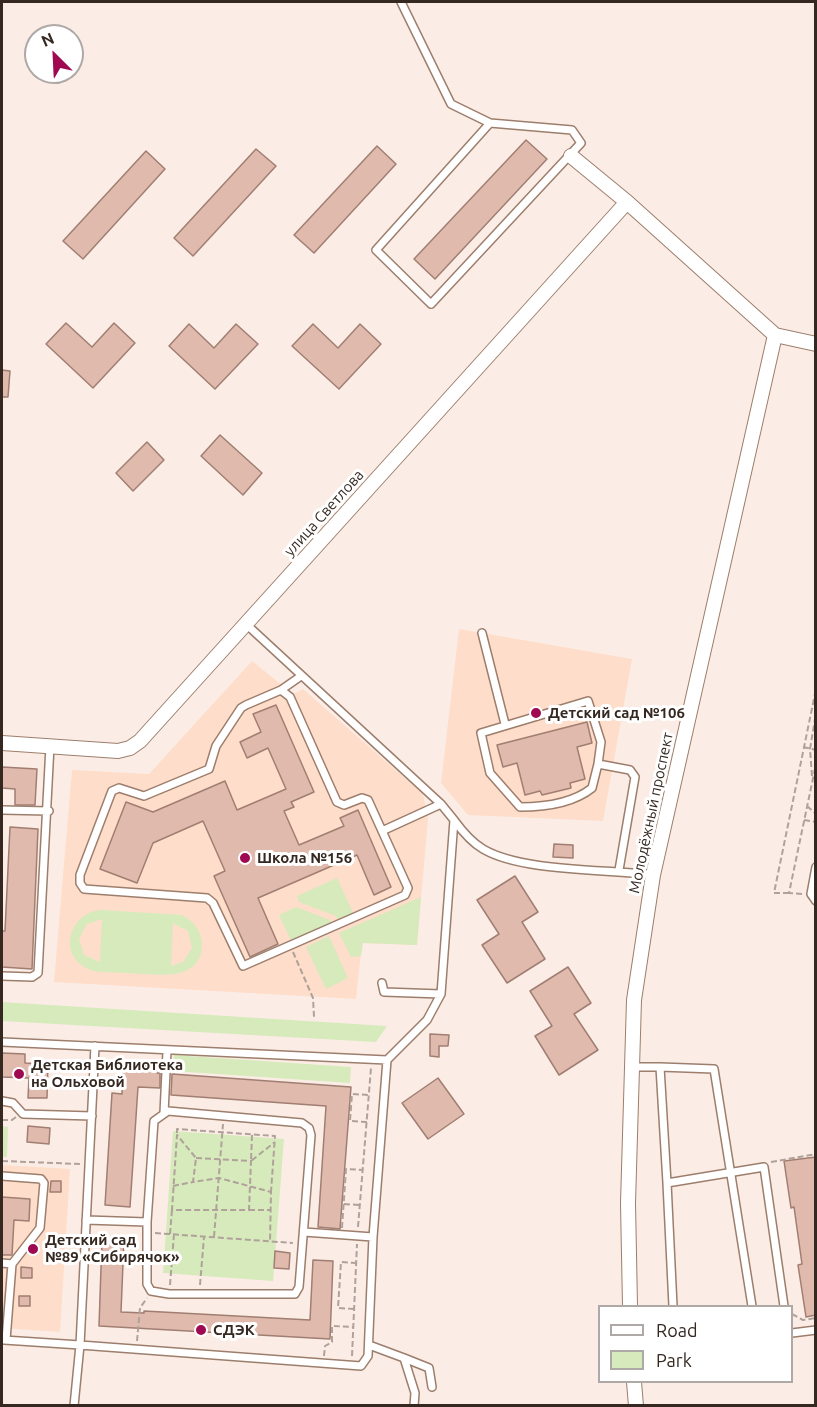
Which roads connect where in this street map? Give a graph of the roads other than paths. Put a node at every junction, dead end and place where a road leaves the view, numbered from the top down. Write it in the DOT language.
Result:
graph roads {
  1 [pos="402,2"];
  2 [pos="490,123"];
  3 [pos="571,156"];
  4 [pos="627,202"];
  5 [pos="775,335"];
  6 [pos="816,344"];
  7 [pos="246,624"];
  8 [pos="482,633"];
  9 [pos="301,676"];
  10 [pos="281,690"];
  11 [pos="505,724"];
  12 [pos="2,743"];
  13 [pos="50,746"];
  14 [pos="598,764"];
  15 [pos="2,802"];
  16 [pos="441,804"];
  17 [pos="2,810"];
  18 [pos="49,811"];
  19 [pos="454,820"];
  20 [pos="382,831"];
  21 [pos="816,867"];
  22 [pos="619,870"];
  23 [pos="653,875"];
  24 [pos="816,901"];
  25 [pos="2,976"];
  26 [pos="382,983"];
  27 [pos="441,994"];
  28 [pos="2,1042"];
  29 [pos="94,1046"];
  30 [pos="166,1051"];
  31 [pos="387,1060"];
  32 [pos="632,1067"];
  33 [pos="660,1067"];
  34 [pos="2,1101"];
  35 [pos="164,1113"];
  36 [pos="92,1116"];
  37 [pos="733,1172"];
  38 [pos="2,1176"];
  39 [pos="667,1183"];
  40 [pos="86,1220"];
  41 [pos="147,1222"];
  42 [pos="304,1232"];
  43 [pos="373,1237"];
  44 [pos="2,1263"];
  45 [pos="12,1264"];
  46 [pos="630,1305"];
  47 [pos="673,1305"];
  48 [pos="752,1305"];
  49 [pos="784,1305"];
  50 [pos="816,1330"];
  51 [pos="793,1333"];
  52 [pos="4,1340"];
  53 [pos="80,1345"];
  54 [pos="369,1345"];
  55 [pos="404,1358"];
  56 [pos="634,1383"];
  57 [pos="432,1386"];
  58 [pos="74,1406"];
  59 [pos="414,1406"];
  60 [pos="636,1406"];
  1 -- 2 [label="lane"];
  2 -- 3 [label="lane"];
  2 -- 3 [label="lane"];
  3 -- 4 [label="street"];
  4 -- 5 [label="street"];
  4 -- 7 [label="street, улица Светлова"];
  5 -- 6 [label="street"];
  5 -- 23 [label="street, Молодёжный проспект"];
  7 -- 9 [label="lane"];
  7 -- 13 [label="street, улица Светлова"];
  8 -- 11 [label="lane"];
  9 -- 10 [label="lane"];
  9 -- 16 [label="lane"];
  10 -- 20 [label="lane"];
  10 -- 20 [label="lane"];
  11 -- 14 [label="lane"];
  11 -- 14 [label="lane"];
  12 -- 13 [label="street, улица Светлова"];
  13 -- 18 [label="lane"];
  14 -- 22 [label="lane"];
  15 -- 17 [label="lane"];
  16 -- 19 [label="lane"];
  16 -- 20 [label="lane"];
  17 -- 18 [label="lane"];
  18 -- 25 [label="lane"];
  19 -- 22 [label="lane"];
  19 -- 27 [label="lane"];
  21 -- 24 [label="lane"];
  22 -- 23 [label="lane"];
  23 -- 32 [label="street, Молодёжный проспект"];
  26 -- 27 [label="lane"];
  27 -- 31 [label="lane"];
  28 -- 29 [label="lane"];
  29 -- 30 [label="lane"];
  29 -- 36 [label="lane"];
  30 -- 31 [label="lane"];
  30 -- 35 [label="lane"];
  31 -- 43 [label="lane"];
  32 -- 33 [label="lane"];
  32 -- 46 [label="street, Молодёжный проспект"];
  33 -- 37 [label="lane"];
  33 -- 39 [label="lane"];
  34 -- 36 [label="lane"];
  35 -- 41 [label="lane"];
  35 -- 42 [label="lane"];
  36 -- 40 [label="lane"];
  37 -- 39 [label="lane"];
  37 -- 48 [label="lane"];
  37 -- 49 [label="lane"];
  38 -- 45 [label="lane"];
  39 -- 47 [label="lane"];
  40 -- 41 [label="lane"];
  40 -- 53 [label="lane"];
  41 -- 42 [label="lane"];
  42 -- 43 [label="lane"];
  43 -- 54 [label="lane"];
  44 -- 45 [label="lane"];
  45 -- 52 [label="lane"];
  50 -- 51 [label="lane"];
  52 -- 53 [label="lane"];
  53 -- 54 [label="lane"];
  53 -- 58 [label="lane"];
  54 -- 55 [label="lane"];
  55 -- 57 [label="lane"];
  55 -- 59 [label="lane"];
  56 -- 60 [label="street"];
}
